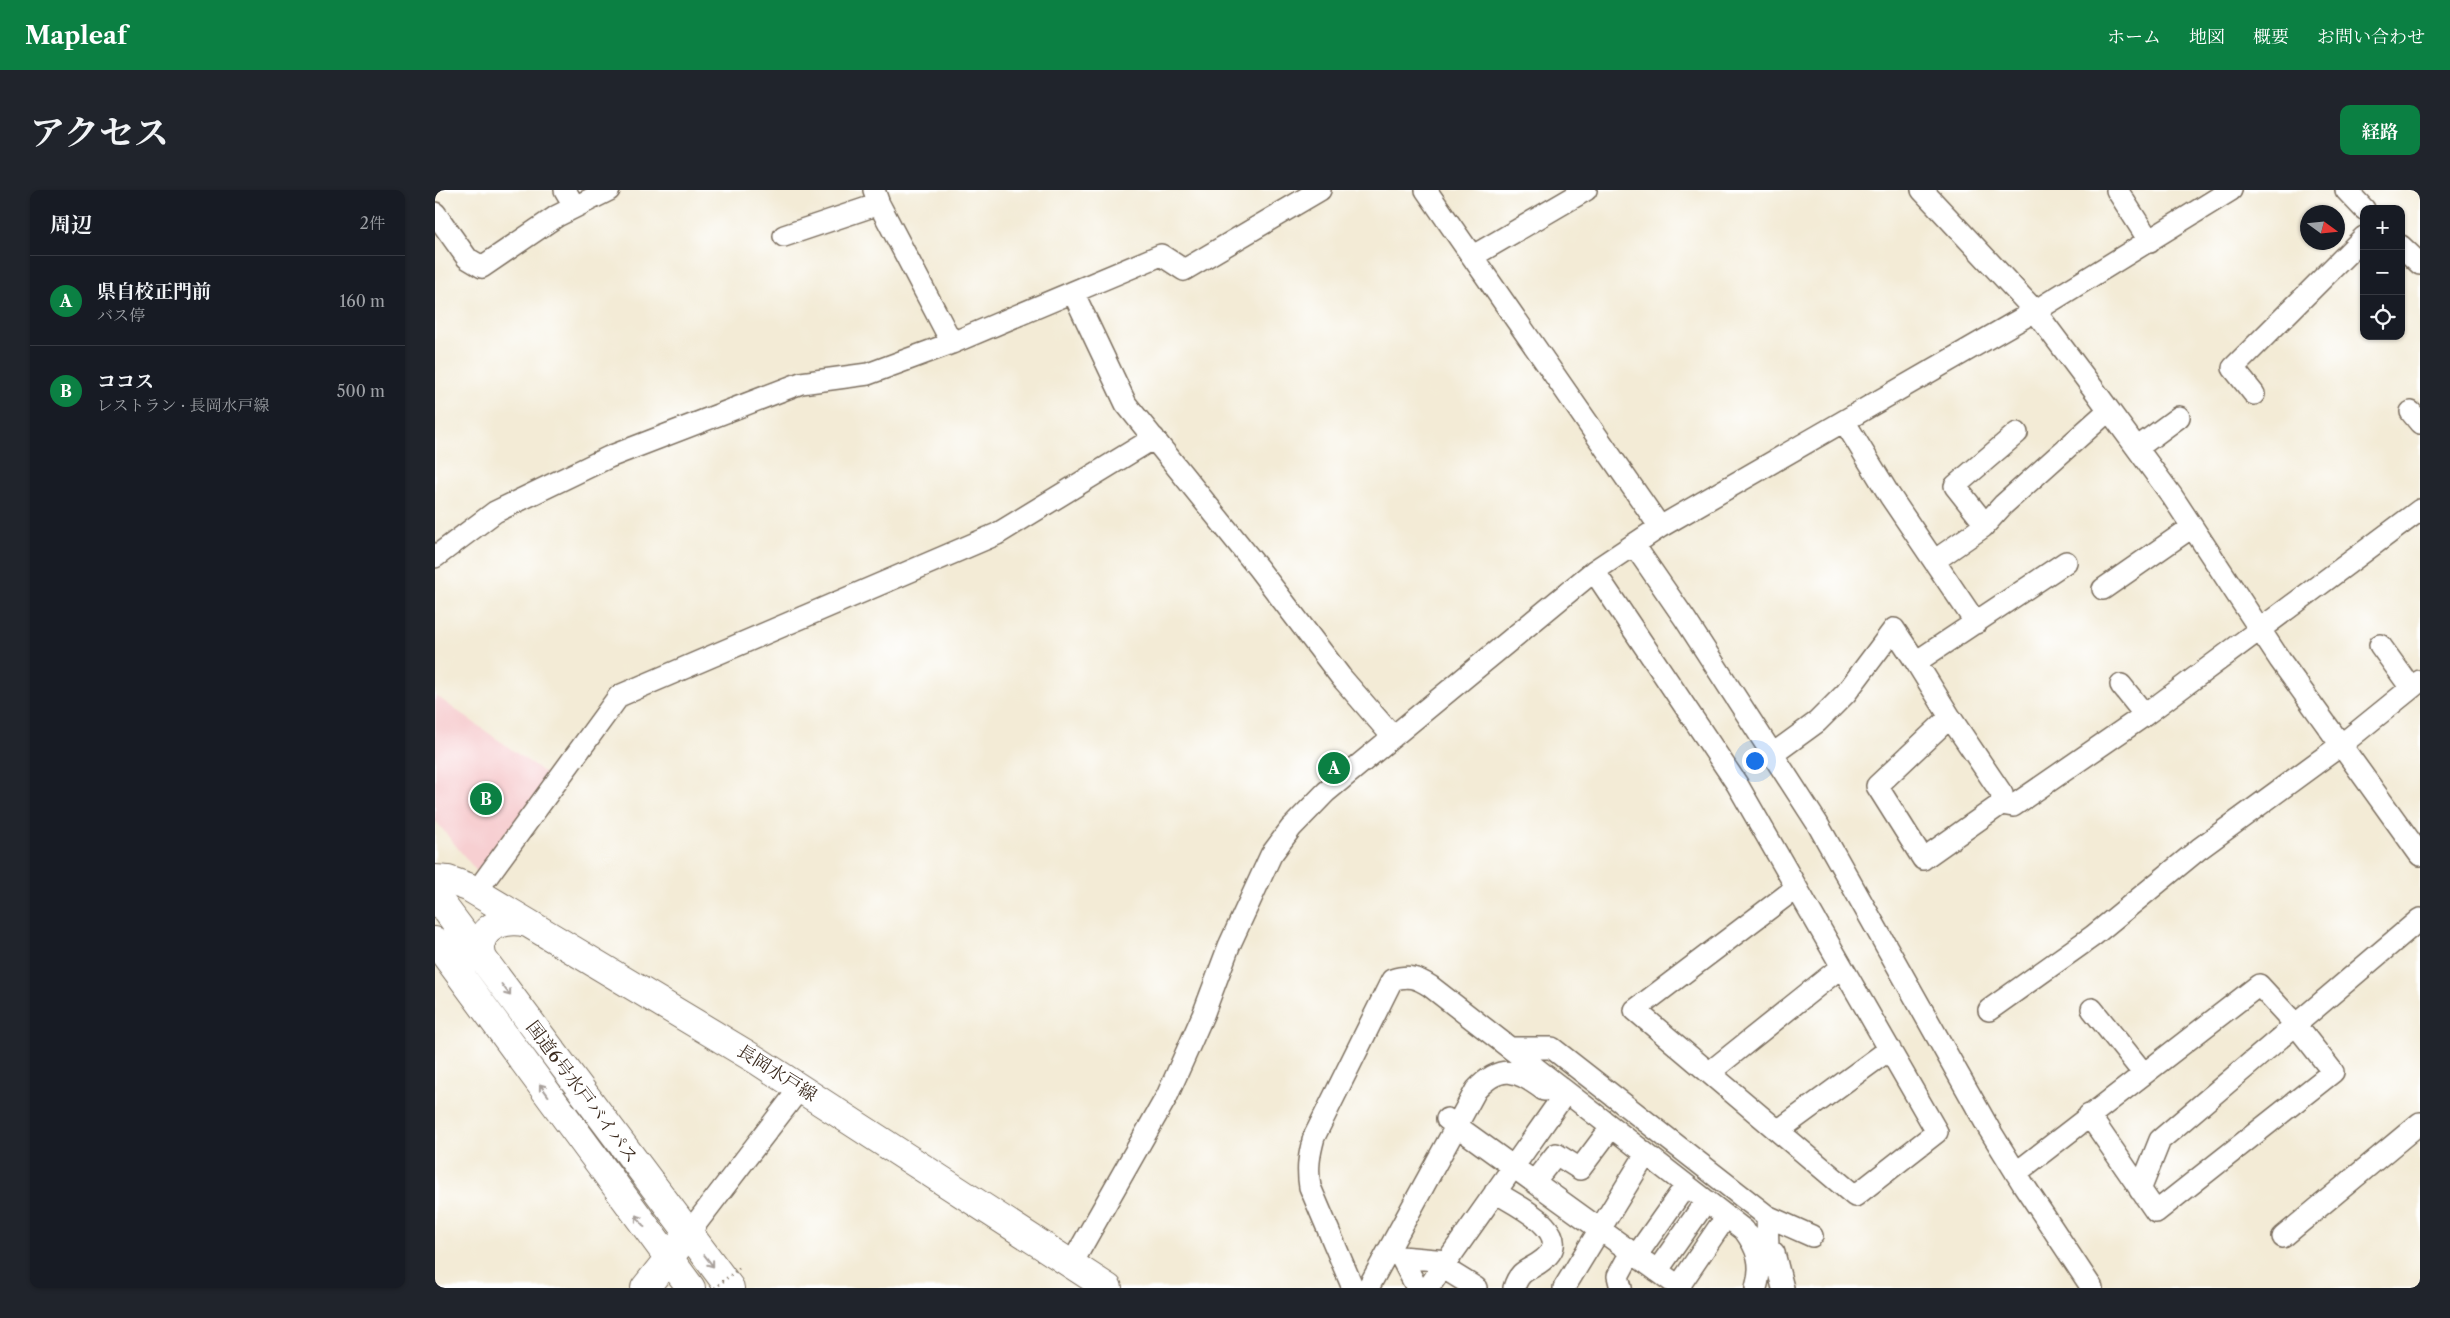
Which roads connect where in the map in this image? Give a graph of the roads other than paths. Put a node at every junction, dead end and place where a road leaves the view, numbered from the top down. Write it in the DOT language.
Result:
graph roads {
  1 [pos="609,190"];
  2 [pos="1320,190"];
  3 [pos="1426,190"];
  4 [pos="1586,190"];
  5 [pos="1922,190"];
  6 [pos="2117,190"];
  7 [pos="2231,190"];
  8 [pos="2346,190"];
  9 [pos="876,197"];
  10 [pos="570,199"];
  11 [pos="2360,205"];
  12 [pos="435,213"];
  13 [pos="784,236"];
  14 [pos="2150,242"];
  15 [pos="2360,242"];
  16 [pos="2405,250"];
  17 [pos="1473,256"];
  18 [pos="2420,264"];
  19 [pos="1073,292"];
  20 [pos="2035,311"];
  21 [pos="951,343"];
  22 [pos="2254,394"];
  23 [pos="2109,410"];
  24 [pos="2179,417"];
  25 [pos="1845,421"];
  26 [pos="2017,433"];
  27 [pos="1154,438"];
  28 [pos="2137,448"];
  29 [pos="2420,510"];
  30 [pos="1985,524"];
  31 [pos="1660,527"];
  32 [pos="2193,527"];
  33 [pos="1634,545"];
  34 [pos="435,557"];
  35 [pos="1934,561"];
  36 [pos="2067,562"];
  37 [pos="1594,572"];
  38 [pos="2103,589"];
  39 [pos="1976,623"];
  40 [pos="2259,629"];
  41 [pos="2379,645"];
  42 [pos="1917,662"];
  43 [pos="2121,685"];
  44 [pos="2415,685"];
  45 [pos="2145,715"];
  46 [pos="1950,717"];
  47 [pos="1393,738"];
  48 [pos="2341,745"];
  49 [pos="1773,754"];
  50 [pos="2001,804"];
  51 [pos="2420,856"];
  52 [pos="435,879"];
  53 [pos="1796,888"];
  54 [pos="476,892"];
  55 [pos="435,895"];
  56 [pos="2420,919"];
  57 [pos="527,923"];
  58 [pos="435,941"];
  59 [pos="482,959"];
  60 [pos="1841,967"];
  61 [pos="2092,1009"];
  62 [pos="1989,1010"];
  63 [pos="2295,1024"];
  64 [pos="1511,1048"];
  65 [pos="1889,1049"];
  66 [pos="1533,1065"];
  67 [pos="1710,1072"];
  68 [pos="2144,1074"];
  69 [pos="800,1088"];
  70 [pos="1562,1097"];
  71 [pos="2089,1116"];
  72 [pos="1452,1122"];
  73 [pos="2420,1123"];
  74 [pos="1779,1130"];
  75 [pos="1604,1137"];
  76 [pos="1643,1159"];
  77 [pos="1513,1167"];
  78 [pos="2015,1173"];
  79 [pos="1534,1182"];
  80 [pos="2140,1190"];
  81 [pos="1495,1192"];
  82 [pos="1679,1196"];
  83 [pos="1699,1211"];
  84 [pos="1767,1216"];
  85 [pos="1719,1227"];
  86 [pos="1600,1230"];
  87 [pos="1744,1230"];
  88 [pos="688,1234"];
  89 [pos="1812,1236"];
  90 [pos="2283,1237"];
  91 [pos="1771,1250"];
  92 [pos="1633,1254"];
  93 [pos="669,1260"];
  94 [pos="1444,1264"];
  95 [pos="1071,1265"];
  96 [pos="1657,1271"];
  97 [pos="734,1278"];
  98 [pos="1571,1286"];
  99 [pos="1680,1287"];
  100 [pos="645,1288"];
  101 [pos="691,1288"];
  102 [pos="1108,1288"];
  103 [pos="1353,1288"];
  104 [pos="1368,1288"];
  105 [pos="1417,1288"];
  106 [pos="1428,1288"];
  107 [pos="1477,1288"];
  108 [pos="1514,1288"];
  109 [pos="1621,1288"];
  110 [pos="1744,1288"];
  111 [pos="1756,1288"];
  112 [pos="1773,1288"];
  113 [pos="1783,1288"];
  114 [pos="2092,1288"];
  1 -- 10 [label="street"];
  2 -- 19 [label="street"];
  3 -- 17 [label="street"];
  4 -- 17 [label="street"];
  5 -- 20 [label="street"];
  6 -- 14 [label="street"];
  7 -- 14 [label="street"];
  8 -- 11 [label="street"];
  9 -- 13 [label="street"];
  9 -- 21 [label="street"];
  10 -- 12 [label="street"];
  14 -- 20 [label="street"];
  15 -- 22 [label="street"];
  16 -- 18 [label="street"];
  17 -- 31 [label="street"];
  19 -- 21 [label="street"];
  19 -- 27 [label="street"];
  20 -- 23 [label="street"];
  20 -- 25 [label="street"];
  21 -- 34 [label="street"];
  23 -- 28 [label="street"];
  23 -- 30 [label="street"];
  24 -- 28 [label="street"];
  25 -- 31 [label="street"];
  25 -- 35 [label="street"];
  26 -- 30 [label="street"];
  27 -- 47 [label="street"];
  27 -- 54 [label="street"];
  28 -- 32 [label="street"];
  29 -- 40 [label="street"];
  30 -- 35 [label="street"];
  31 -- 33 [label="street"];
  32 -- 38 [label="street"];
  32 -- 40 [label="street"];
  33 -- 37 [label="street"];
  33 -- 49 [label="street"];
  35 -- 39 [label="street"];
  36 -- 39 [label="street"];
  37 -- 47 [label="street"];
  37 -- 53 [label="street"];
  39 -- 42 [label="street"];
  40 -- 45 [label="street"];
  40 -- 48 [label="street"];
  41 -- 44 [label="street"];
  42 -- 46 [label="street"];
  42 -- 49 [label="street"];
  43 -- 45 [label="street"];
  44 -- 48 [label="street"];
  45 -- 50 [label="street"];
  46 -- 50 [label="street"];
  46 -- 50 [label="street"];
  47 -- 95 [label="street"];
  48 -- 51 [label="street"];
  48 -- 62 [label="street"];
  49 -- 78 [label="street"];
  52 -- 54 [label="main road, 長岡水戸線"];
  53 -- 60 [label="street"];
  53 -- 67 [label="street"];
  54 -- 57 [label="main road, 長岡水戸線"];
  55 -- 59 [label="main road, 国道6号水戸バイパス"];
  56 -- 63 [label="street"];
  57 -- 59 [label="main road"];
  57 -- 69 [label="main road, 長岡水戸線"];
  93 -- 58 [label="main road, 国道6号水戸バイパス, one-way"];
  59 -- 88 [label="main road, 国道6号水戸バイパス, one-way"];
  60 -- 65 [label="street"];
  60 -- 67 [label="street"];
  61 -- 68 [label="street"];
  63 -- 68 [label="street"];
  63 -- 80 [label="street"];
  63 -- 80 [label="street"];
  64 -- 66 [label="street"];
  64 -- 84 [label="street"];
  64 -- 103 [label="street"];
  65 -- 74 [label="street"];
  65 -- 74 [label="street"];
  66 -- 70 [label="street"];
  66 -- 72 [label="street"];
  67 -- 74 [label="street"];
  68 -- 71 [label="street"];
  69 -- 88 [label="street"];
  69 -- 95 [label="main road, 長岡水戸線"];
  70 -- 72 [label="street"];
  70 -- 75 [label="street"];
  70 -- 76 [label="street"];
  70 -- 77 [label="street"];
  71 -- 78 [label="street"];
  71 -- 80 [label="street"];
  72 -- 77 [label="street"];
  72 -- 103 [label="street"];
  72 -- 104 [label="street"];
  73 -- 90 [label="street"];
  75 -- 76 [label="street"];
  75 -- 79 [label="street"];
  76 -- 82 [label="street"];
  76 -- 86 [label="street"];
  76 -- 87 [label="street"];
  77 -- 79 [label="street"];
  77 -- 81 [label="street"];
  78 -- 114 [label="street"];
  79 -- 86 [label="street"];
  81 -- 94 [label="street"];
  81 -- 108 [label="street"];
  82 -- 83 [label="street"];
  82 -- 92 [label="street"];
  83 -- 85 [label="street"];
  83 -- 96 [label="street"];
  84 -- 89 [label="street"];
  84 -- 91 [label="street"];
  85 -- 99 [label="street"];
  85 -- 110 [label="street"];
  86 -- 92 [label="street"];
  86 -- 98 [label="street"];
  87 -- 91 [label="street"];
  87 -- 111 [label="street"];
  88 -- 93 [label="main road"];
  88 -- 97 [label="main road, 国道6号水戸バイパス, one-way"];
  91 -- 112 [label="street"];
  91 -- 113 [label="street"];
  92 -- 96 [label="street"];
  92 -- 109 [label="street"];
  93 -- 100 [label="main road"];
  93 -- 101 [label="main road, 国道6号水戸バイパス"];
  94 -- 105 [label="street"];
  94 -- 106 [label="street"];
  94 -- 107 [label="street"];
  95 -- 102 [label="main road, 長岡水戸線"];
  96 -- 99 [label="street"];
}
